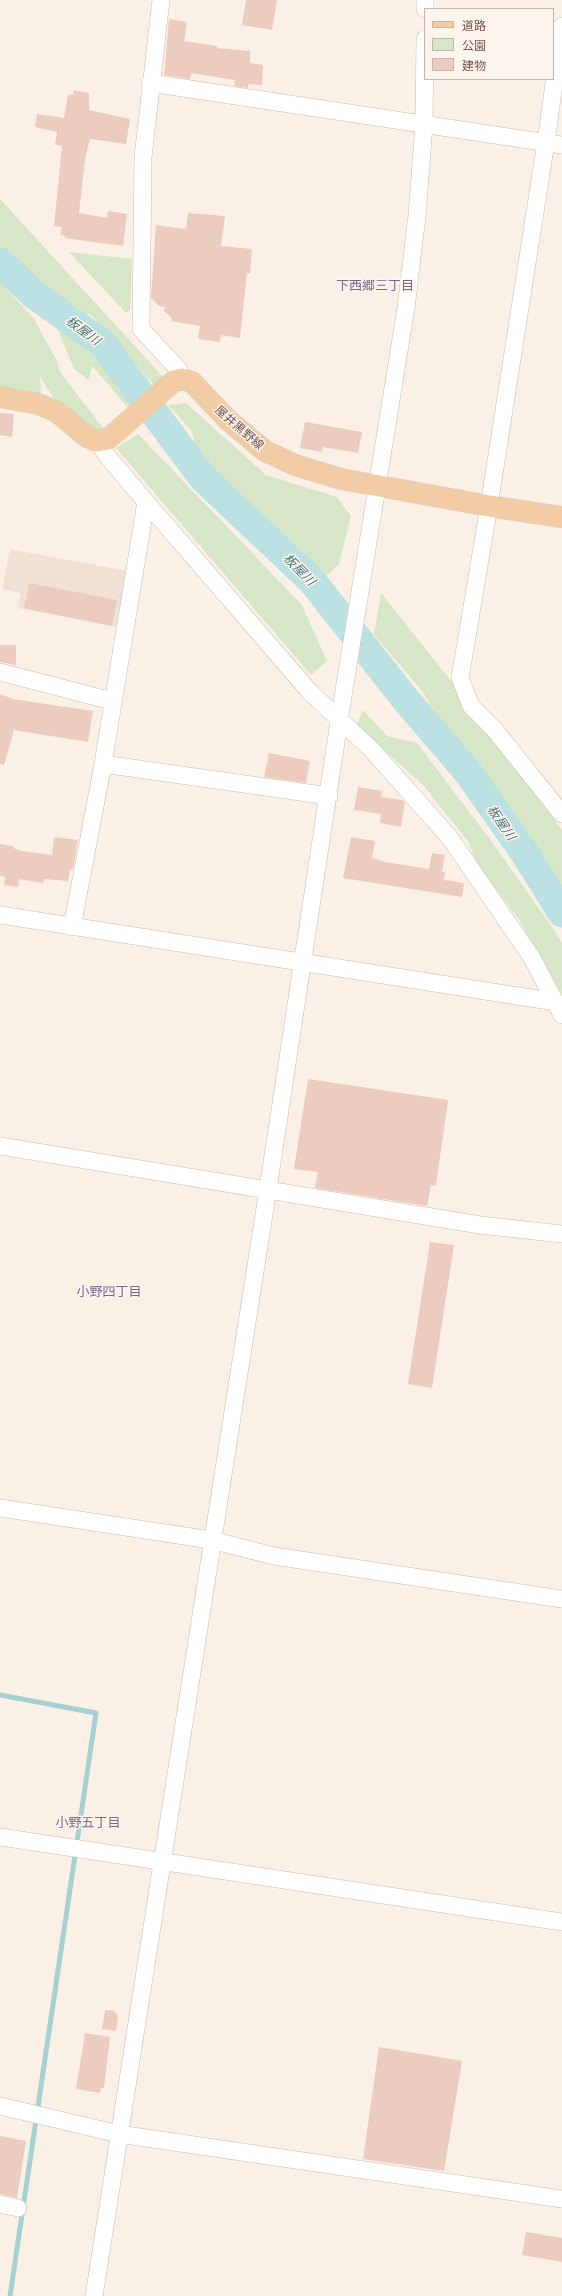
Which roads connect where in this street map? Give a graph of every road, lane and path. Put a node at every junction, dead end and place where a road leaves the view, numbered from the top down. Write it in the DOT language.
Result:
graph roads {
  1 [pos="160,0"];
  2 [pos="562,26"];
  3 [pos="425,80"];
  4 [pos="150,83"];
  5 [pos="424,125"];
  6 [pos="554,143"];
  7 [pos="178,380"];
  8 [pos="0,397"];
  9 [pos="102,440"];
  10 [pos="377,485"];
  11 [pos="146,502"];
  12 [pos="489,506"];
  13 [pos="562,517"];
  14 [pos="0,672"];
  15 [pos="112,701"];
  16 [pos="340,715"];
  17 [pos="103,764"];
  18 [pos="329,796"];
  19 [pos="562,814"];
  20 [pos="0,915"];
  21 [pos="72,927"];
  22 [pos="302,962"];
  23 [pos="559,1008"];
  24 [pos="0,1146"];
  25 [pos="268,1189"];
  26 [pos="562,1234"];
  27 [pos="0,1508"];
  28 [pos="211,1540"];
  29 [pos="562,1599"];
  30 [pos="0,1837"];
  31 [pos="162,1861"];
  32 [pos="562,1922"];
  33 [pos="0,2106"];
  34 [pos="119,2134"];
  35 [pos="562,2199"];
  36 [pos="0,2204"];
  37 [pos="18,2208"];
  38 [pos="94,2296"];
  1 -- 4 [label="street"];
  2 -- 6 [label="street"];
  3 -- 5 [label="street"];
  4 -- 5 [label="street"];
  4 -- 7 [label="street"];
  5 -- 6 [label="street"];
  5 -- 10 [label="street"];
  6 -- 12 [label="street"];
  7 -- 9 [label="main road"];
  7 -- 10 [label="main road, 屋井黒野線"];
  8 -- 9 [label="main road"];
  9 -- 11 [label="street"];
  10 -- 12 [label="main road, 屋井黒野線"];
  10 -- 16 [label="street"];
  11 -- 15 [label="street"];
  11 -- 16 [label="street"];
  12 -- 13 [label="main road, 屋井黒野線"];
  12 -- 19 [label="street"];
  14 -- 15 [label="street"];
  15 -- 17 [label="street"];
  16 -- 18 [label="street"];
  16 -- 23 [label="street"];
  17 -- 18 [label="street"];
  17 -- 21 [label="street"];
  18 -- 22 [label="street"];
  20 -- 21 [label="street"];
  21 -- 22 [label="street"];
  22 -- 23 [label="street"];
  22 -- 25 [label="street"];
  24 -- 25 [label="street"];
  25 -- 26 [label="street"];
  25 -- 28 [label="street"];
  27 -- 28 [label="street"];
  28 -- 29 [label="street"];
  28 -- 31 [label="street"];
  30 -- 31 [label="street"];
  31 -- 32 [label="street"];
  31 -- 34 [label="street"];
  33 -- 34 [label="street"];
  34 -- 35 [label="street"];
  34 -- 38 [label="street"];
  36 -- 37 [label="street"];
}
